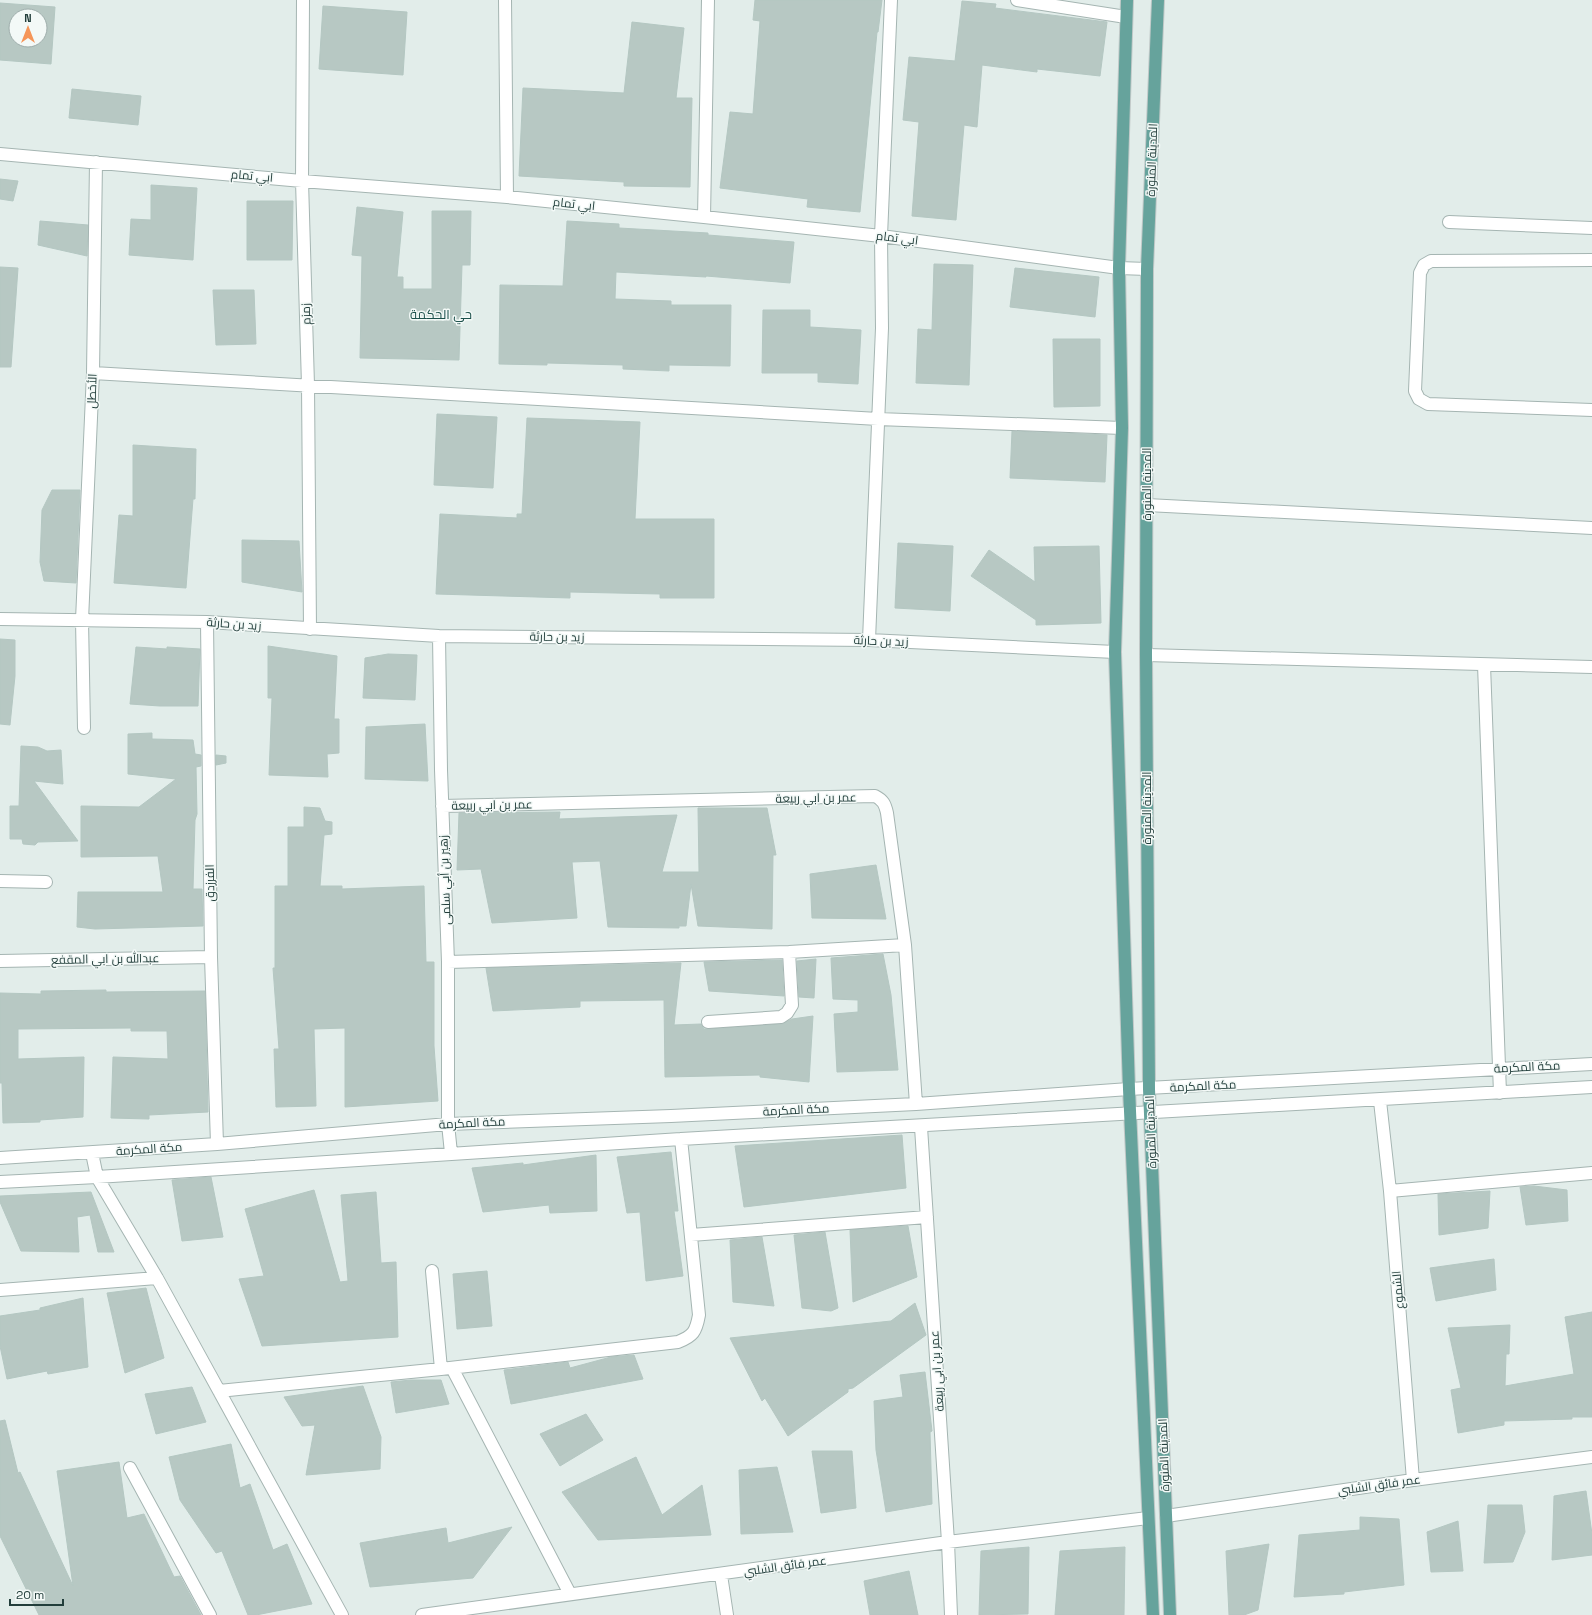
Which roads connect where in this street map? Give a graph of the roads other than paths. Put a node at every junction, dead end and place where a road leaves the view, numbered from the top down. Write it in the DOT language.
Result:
graph roads {
  1 [pos="303,0"];
  2 [pos="505,0"];
  3 [pos="708,0"];
  4 [pos="891,0"];
  5 [pos="1017,0"];
  6 [pos="1127,0"];
  7 [pos="1158,0"];
  8 [pos="1126,17"];
  9 [pos="0,154"];
  10 [pos="96,162"];
  11 [pos="302,181"];
  12 [pos="507,197"];
  13 [pos="704,217"];
  14 [pos="1449,222"];
  15 [pos="1592,228"];
  16 [pos="881,236"];
  17 [pos="1592,260"];
  18 [pos="1119,268"];
  19 [pos="1147,269"];
  20 [pos="93,373"];
  21 [pos="308,385"];
  22 [pos="1592,410"];
  23 [pos="878,419"];
  24 [pos="1122,428"];
  25 [pos="1147,505"];
  26 [pos="1592,528"];
  27 [pos="0,619"];
  28 [pos="82,620"];
  29 [pos="207,622"];
  30 [pos="310,629"];
  31 [pos="439,636"];
  32 [pos="869,640"];
  33 [pos="1115,652"];
  34 [pos="1146,655"];
  35 [pos="1484,665"];
  36 [pos="1592,667"];
  37 [pos="84,728"];
  38 [pos="442,806"];
  39 [pos="0,881"];
  40 [pos="46,882"];
  41 [pos="905,945"];
  42 [pos="789,952"];
  43 [pos="211,956"];
  44 [pos="0,961"];
  45 [pos="448,962"];
  46 [pos="708,1022"];
  47 [pos="1592,1064"];
  48 [pos="1499,1069"];
  49 [pos="1592,1088"];
  50 [pos="1129,1090"];
  51 [pos="1149,1090"];
  52 [pos="1500,1093"];
  53 [pos="1380,1101"];
  54 [pos="916,1104"];
  55 [pos="1150,1113"];
  56 [pos="1130,1115"];
  57 [pos="448,1124"];
  58 [pos="921,1127"];
  59 [pos="681,1139"];
  60 [pos="217,1144"];
  61 [pos="92,1153"];
  62 [pos="451,1154"];
  63 [pos="0,1158"];
  64 [pos="1592,1173"];
  65 [pos="97,1177"];
  66 [pos="0,1182"];
  67 [pos="1390,1191"];
  68 [pos="927,1217"];
  69 [pos="691,1235"];
  70 [pos="432,1272"];
  71 [pos="157,1278"];
  72 [pos="0,1290"];
  73 [pos="447,1369"];
  74 [pos="219,1391"];
  75 [pos="1592,1457"];
  76 [pos="130,1468"];
  77 [pos="1413,1480"];
  78 [pos="1166,1516"];
  79 [pos="1148,1518"];
  80 [pos="948,1542"];
  81 [pos="721,1575"];
  82 [pos="570,1594"];
  83 [pos="210,1615"];
  84 [pos="342,1615"];
  85 [pos="422,1615"];
  86 [pos="727,1615"];
  87 [pos="951,1615"];
  88 [pos="1153,1615"];
  89 [pos="1170,1615"];
  1 -- 11 [label="street, زمزم"];
  2 -- 12 [label="street"];
  3 -- 13 [label="street"];
  4 -- 16 [label="street"];
  5 -- 8 [label="street"];
  6 -- 8 [label="main road"];
  7 -- 19 [label="main road, المدينة المنورة"];
  8 -- 18 [label="main road"];
  9 -- 10 [label="street, ابي تمام"];
  10 -- 11 [label="street, ابي تمام"];
  10 -- 20 [label="street, الأخطل"];
  11 -- 12 [label="street, ابي تمام"];
  11 -- 21 [label="street, زمزم"];
  12 -- 13 [label="street, ابي تمام"];
  13 -- 16 [label="street, ابي تمام"];
  14 -- 15 [label="street"];
  16 -- 18 [label="street, ابي تمام"];
  16 -- 23 [label="street"];
  17 -- 22 [label="street"];
  18 -- 19 [label="street, ابي تمام"];
  18 -- 24 [label="main road"];
  19 -- 25 [label="main road, المدينة المنورة"];
  20 -- 21 [label="street"];
  20 -- 28 [label="street, الأخطل"];
  21 -- 23 [label="street"];
  21 -- 30 [label="street, زمزم"];
  23 -- 24 [label="street"];
  23 -- 32 [label="street"];
  24 -- 33 [label="main road"];
  25 -- 26 [label="street"];
  25 -- 34 [label="main road, المدينة المنورة"];
  27 -- 28 [label="street, زيد بن حارثة"];
  28 -- 29 [label="street, زيد بن حارثة"];
  28 -- 37 [label="street, الأخطل"];
  29 -- 30 [label="street, زيد بن حارثة"];
  29 -- 43 [label="street, الفرزدق"];
  30 -- 31 [label="street, زيد بن حارثة"];
  31 -- 32 [label="street, زيد بن حارثة"];
  31 -- 38 [label="street, زهير بن أبي سلمى"];
  32 -- 33 [label="street, زيد بن حارثة"];
  33 -- 50 [label="main road"];
  34 -- 35 [label="street"];
  34 -- 51 [label="main road, المدينة المنورة"];
  35 -- 36 [label="street"];
  35 -- 48 [label="street"];
  38 -- 41 [label="street, عمر بن ابي ربيعة"];
  38 -- 45 [label="street, زهير بن أبي سلمى"];
  39 -- 40 [label="street"];
  41 -- 42 [label="street"];
  41 -- 54 [label="street, عمر بن ابي ربيعة"];
  42 -- 45 [label="street"];
  42 -- 46 [label="street"];
  43 -- 44 [label="street, عبدالله بن ابي المقفع"];
  43 -- 60 [label="street, الفرزدق"];
  45 -- 57 [label="street, زهير بن أبي سلمى"];
  47 -- 48 [label="street, مكة المكرمة"];
  48 -- 51 [label="street, مكة المكرمة"];
  48 -- 52 [label="street"];
  49 -- 52 [label="street, مكة المكرمة"];
  50 -- 51 [label="street, مكة المكرمة"];
  50 -- 54 [label="street, مكة المكرمة"];
  50 -- 56 [label="main road"];
  51 -- 55 [label="main road, المدينة المنورة"];
  52 -- 53 [label="street, مكة المكرمة"];
  53 -- 55 [label="street, مكة المكرمة"];
  53 -- 67 [label="street, الشموع"];
  54 -- 57 [label="street, مكة المكرمة"];
  55 -- 56 [label="street, مكة المكرمة"];
  55 -- 78 [label="main road, المدينة المنورة"];
  56 -- 58 [label="street, مكة المكرمة"];
  56 -- 79 [label="main road"];
  57 -- 60 [label="street, مكة المكرمة"];
  57 -- 62 [label="street, زهير بن أبي سلمى"];
  58 -- 59 [label="street, مكة المكرمة"];
  58 -- 68 [label="street, عمر بن ابي ربيعة"];
  59 -- 62 [label="street, مكة المكرمة"];
  59 -- 69 [label="street"];
  60 -- 61 [label="street, مكة المكرمة"];
  61 -- 63 [label="street, مكة المكرمة"];
  61 -- 65 [label="street"];
  62 -- 65 [label="street, مكة المكرمة"];
  64 -- 67 [label="street"];
  65 -- 66 [label="street, مكة المكرمة"];
  65 -- 71 [label="street"];
  67 -- 77 [label="street, الشموع"];
  68 -- 69 [label="street"];
  68 -- 80 [label="street, عمر بن ابي ربيعة"];
  69 -- 73 [label="street"];
  70 -- 73 [label="street"];
  71 -- 72 [label="street"];
  71 -- 74 [label="street"];
  73 -- 74 [label="street"];
  73 -- 82 [label="street"];
  74 -- 84 [label="street"];
  75 -- 77 [label="street, عمر فائق الشلبي"];
  76 -- 83 [label="street"];
  77 -- 78 [label="street, عمر فائق الشلبي"];
  78 -- 89 [label="main road, المدينة المنورة"];
  79 -- 80 [label="street, عمر فائق الشلبي"];
  79 -- 88 [label="main road"];
  80 -- 81 [label="street, عمر فائق الشلبي"];
  80 -- 87 [label="street, عمر بن ابي ربيعة"];
  81 -- 82 [label="street, عمر فائق الشلبي"];
  81 -- 86 [label="street"];
  82 -- 85 [label="street, عمر فائق الشلبي"];
}
